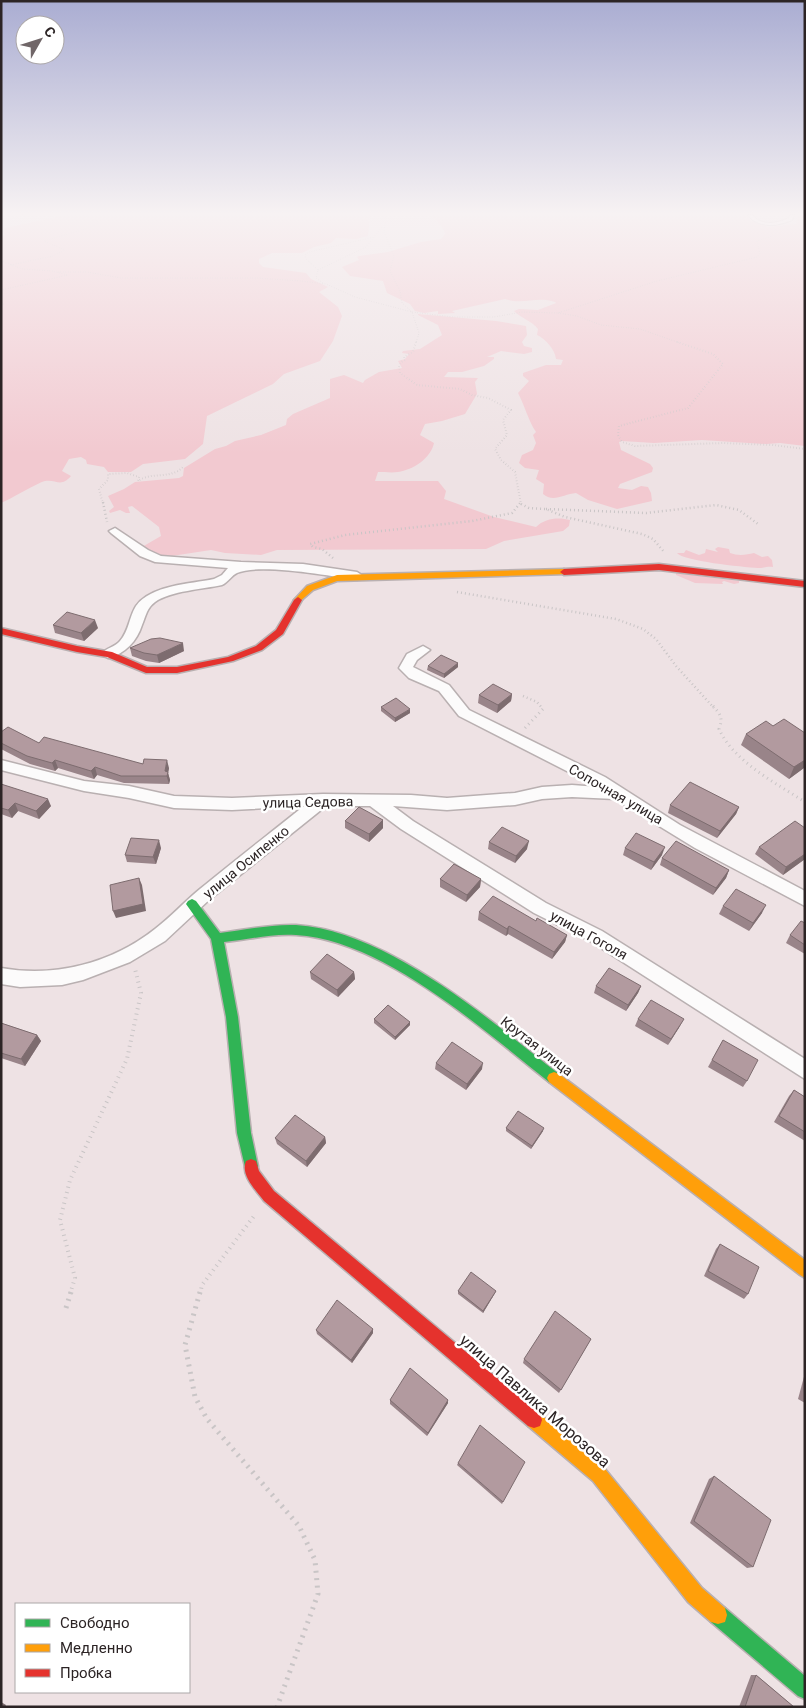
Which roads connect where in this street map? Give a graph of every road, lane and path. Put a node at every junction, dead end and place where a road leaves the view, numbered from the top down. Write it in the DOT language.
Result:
graph roads {
  1 [pos="350,295"];
  2 [pos="401,295"];
  3 [pos="613,295"];
  4 [pos="1,301"];
  5 [pos="1,305"];
  6 [pos="412,312"];
  7 [pos="558,313"];
  8 [pos="805,449"];
  9 [pos="183,467"];
  10 [pos="521,503"];
  11 [pos="546,510"];
  12 [pos="758,524"];
  13 [pos="115,531"];
  14 [pos="666,556"];
  15 [pos="326,559"];
  16 [pos="248,567"];
  17 [pos="374,577"];
  18 [pos="805,584"];
  19 [pos="449,591"];
  20 [pos="1,631"];
  21 [pos="423,650"];
  22 [pos="108,654"];
  23 [pos="522,696"];
  24 [pos="513,738"];
  25 [pos="1,765"];
  26 [pos="618,794"];
  27 [pos="323,800"];
  28 [pos="374,801"];
  29 [pos="805,802"];
  30 [pos="805,899"];
  31 [pos="192,904"];
  32 [pos="217,938"];
  33 [pos="132,951"];
  34 [pos="10,978"];
  35 [pos="805,1070"];
  36 [pos="269,1196"];
  37 [pos="805,1270"];
  38 [pos="66,1308"];
  39 [pos="805,1689"];
  40 [pos="277,1707"];
  1 -- 6 [label="path"];
  2 -- 6 [label="path"];
  3 -- 7 [label="path"];
  4 -- 5 [label="path"];
  6 -- 7 [label="path"];
  6 -- 10 [label="path"];
  7 -- 8 [label="path"];
  9 -- 13 [label="path"];
  10 -- 11 [label="path"];
  10 -- 15 [label="path"];
  11 -- 12 [label="path"];
  11 -- 14 [label="path"];
  13 -- 16 [label="street"];
  16 -- 17 [label="street"];
  16 -- 22 [label="street"];
  17 -- 18 [label="street"];
  17 -- 22 [label="street"];
  19 -- 29 [label="path"];
  20 -- 22 [label="street"];
  21 -- 24 [label="street, Сопочная улица"];
  23 -- 24 [label="path"];
  24 -- 26 [label="street, Сопочная улица"];
  25 -- 27 [label="street, улица Седова"];
  26 -- 28 [label="street, улица Седова"];
  26 -- 30 [label="street, Сопочная улица"];
  27 -- 28 [label="street, улица Седова"];
  27 -- 31 [label="street, улица Осипенко"];
  28 -- 35 [label="street, улица Гоголя"];
  31 -- 32 [label="street"];
  31 -- 33 [label="street, улица Осипенко"];
  32 -- 36 [label="street, улица Павлика Морозова"];
  32 -- 37 [label="street, Крутая улица"];
  33 -- 34 [label="street, улица Осипенко"];
  33 -- 38 [label="path"];
  36 -- 39 [label="street, улица Павлика Морозова"];
  36 -- 40 [label="path"];
}
